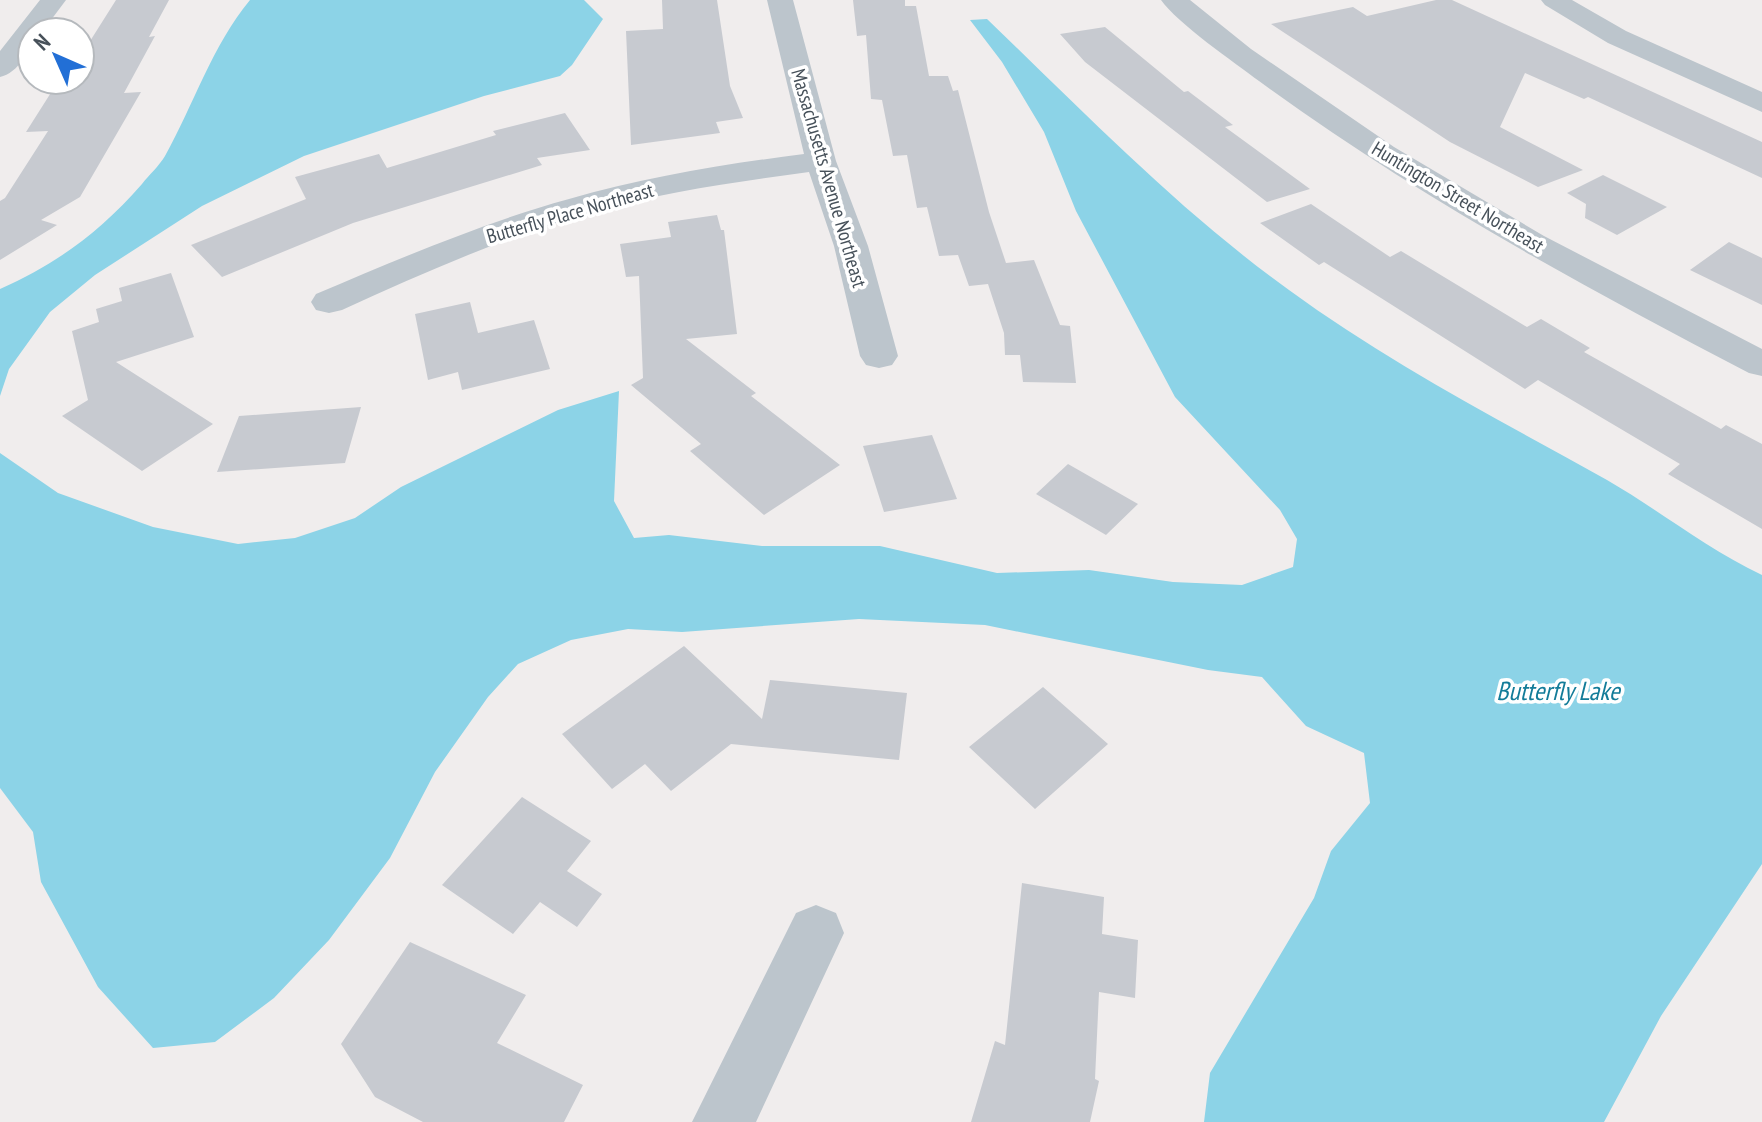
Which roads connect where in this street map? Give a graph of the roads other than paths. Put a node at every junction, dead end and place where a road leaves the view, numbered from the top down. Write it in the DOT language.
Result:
graph roads {
  1 [pos="53,0"];
  2 [pos="780,0"];
  3 [pos="1174,0"];
  4 [pos="1554,0"];
  5 [pos="0,69"];
  6 [pos="1762,103"];
  7 [pos="821,161"];
  8 [pos="329,302"];
  9 [pos="879,356"];
  10 [pos="1762,364"];
  11 [pos="816,933"];
  12 [pos="723,1122"];
  1 -- 5 [label="street"];
  2 -- 7 [label="street, Massachusetts Avenue Northeast"];
  3 -- 10 [label="street, Huntington Street Northeast"];
  4 -- 6 [label="street"];
  7 -- 8 [label="street, Butterfly Place Northeast"];
  7 -- 9 [label="street, Massachusetts Avenue Northeast"];
  11 -- 12 [label="street"];
}
